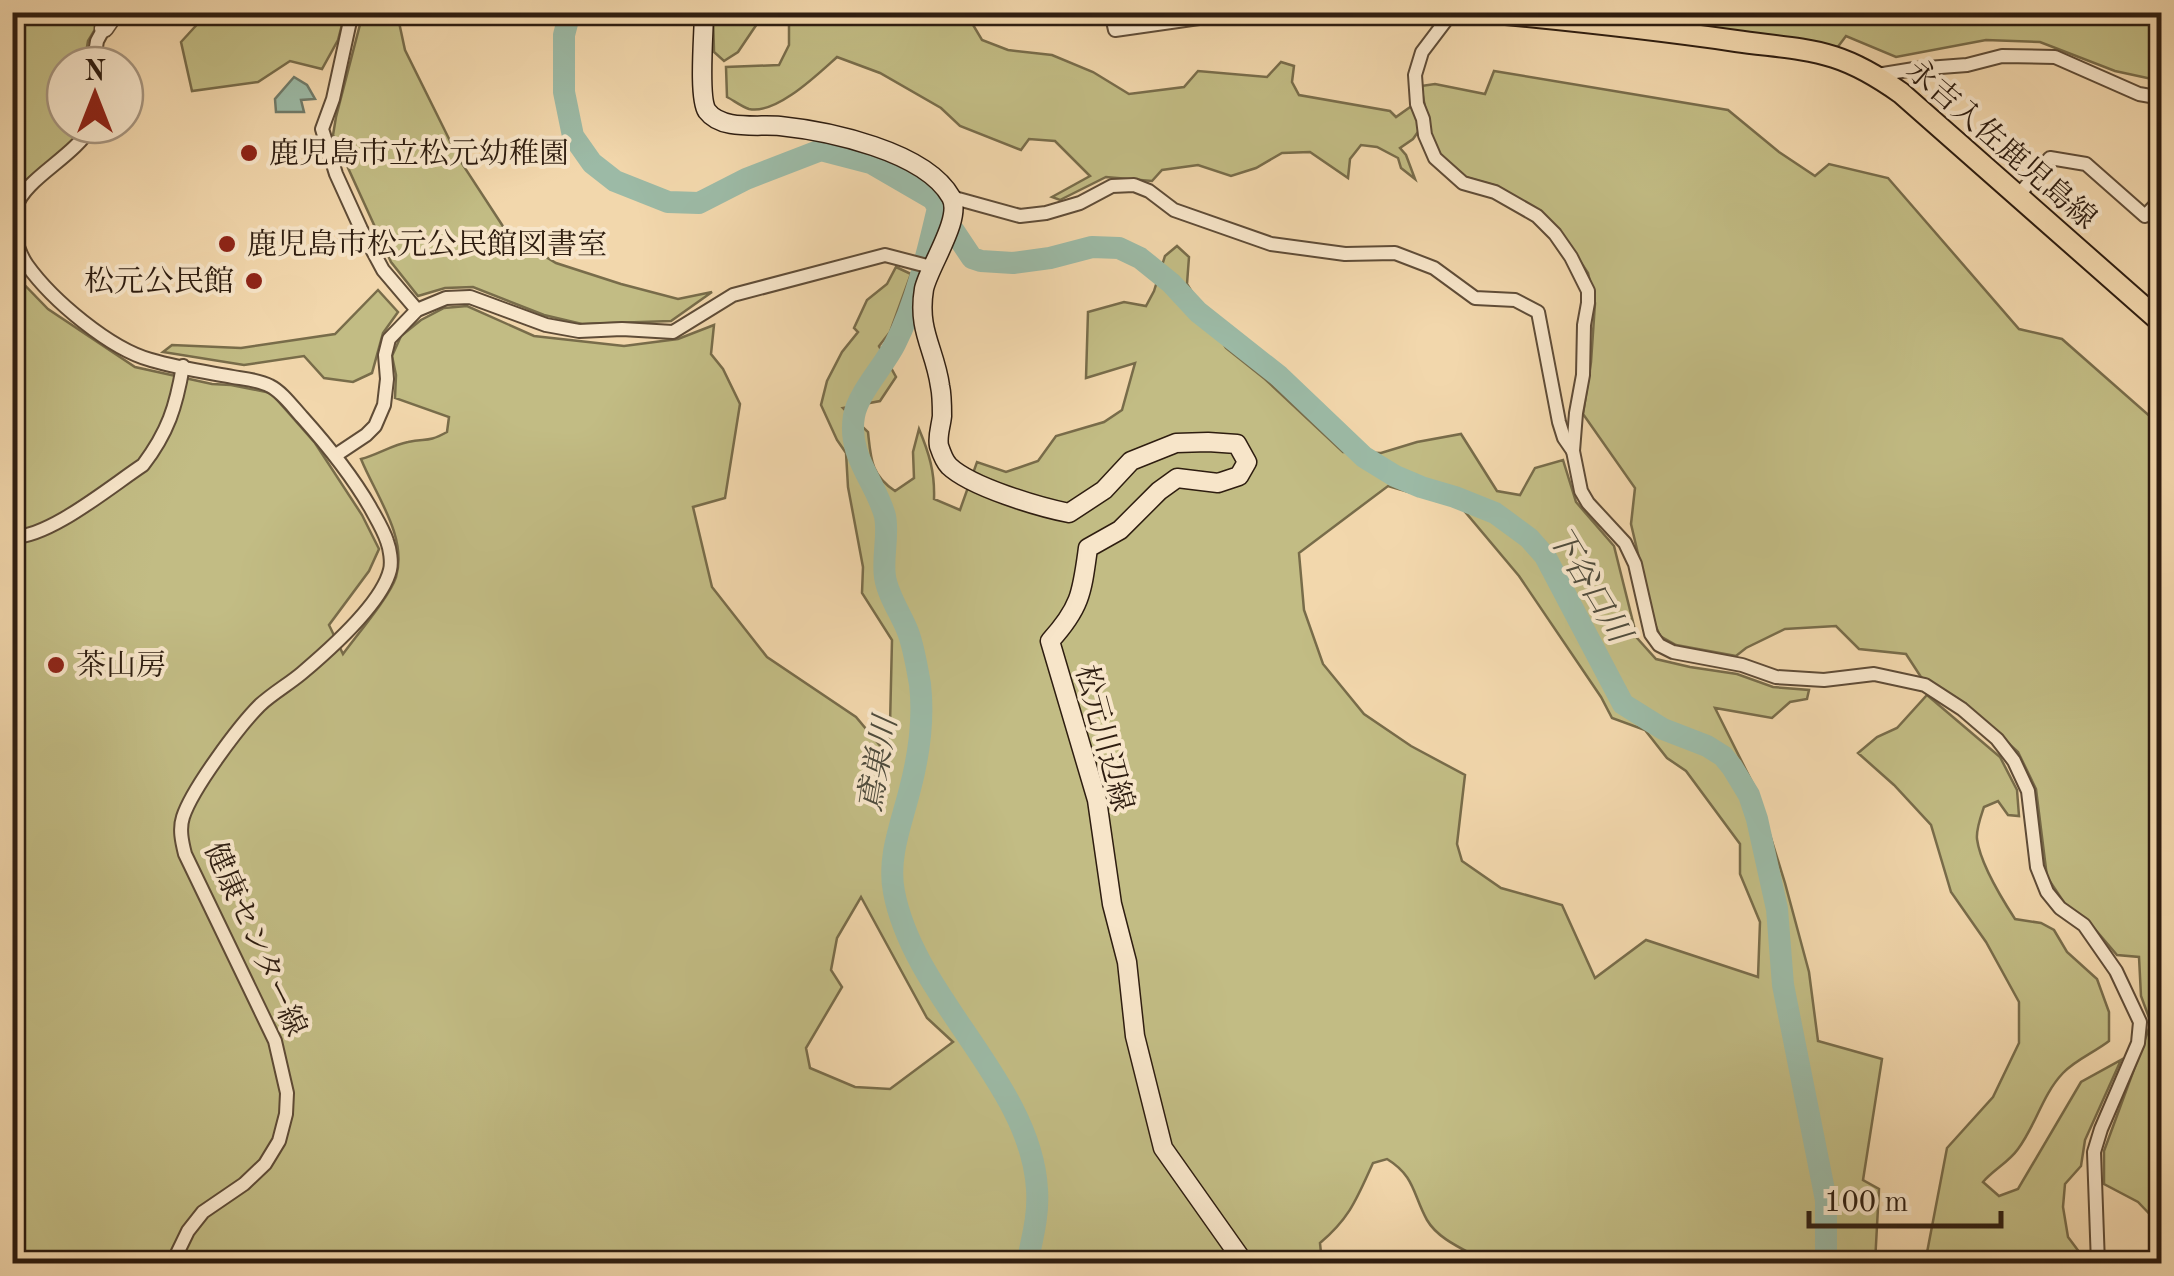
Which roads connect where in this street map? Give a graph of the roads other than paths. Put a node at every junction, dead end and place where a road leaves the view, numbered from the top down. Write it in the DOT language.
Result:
graph roads {
  1 [pos="352,12"];
  2 [pos="704,12"];
  3 [pos="1111,12"];
  4 [pos="1241,12"];
  5 [pos="1448,12"];
  6 [pos="1485,12"];
  7 [pos="109,20"];
  8 [pos="96,45"];
  9 [pos="1877,75"];
  10 [pos="2162,98"];
  11 [pos="77,145"];
  12 [pos="2017,196"];
  13 [pos="2162,198"];
  14 [pos="953,202"];
  15 [pos="930,267"];
  16 [pos="417,310"];
  17 [pos="2162,323"];
  18 [pos="182,366"];
  19 [pos="1573,451"];
  20 [pos="336,455"];
  21 [pos="12,537"];
  22 [pos="172,1264"];
  23 [pos="1245,1264"];
  24 [pos="2098,1264"];
  1 -- 16 [label="street"];
  2 -- 14 [label="main road"];
  3 -- 4 [label="street"];
  5 -- 19 [label="street"];
  6 -- 9 [label="main road, 永吉入佐鹿児島線"];
  7 -- 8 [label="street"];
  9 -- 10 [label="street"];
  9 -- 12 [label="main road, 永吉入佐鹿児島線"];
  11 -- 18 [label="street, 健康センター線"];
  12 -- 13 [label="street"];
  12 -- 17 [label="main road, 永吉入佐鹿児島線"];
  14 -- 15 [label="main road, 松元川辺線"];
  14 -- 19 [label="street"];
  15 -- 16 [label="street"];
  15 -- 23 [label="main road, 松元川辺線"];
  16 -- 20 [label="street"];
  18 -- 20 [label="street, 健康センター線"];
  18 -- 21 [label="street"];
  19 -- 24 [label="street"];
  20 -- 22 [label="street, 健康センター線"];
}
